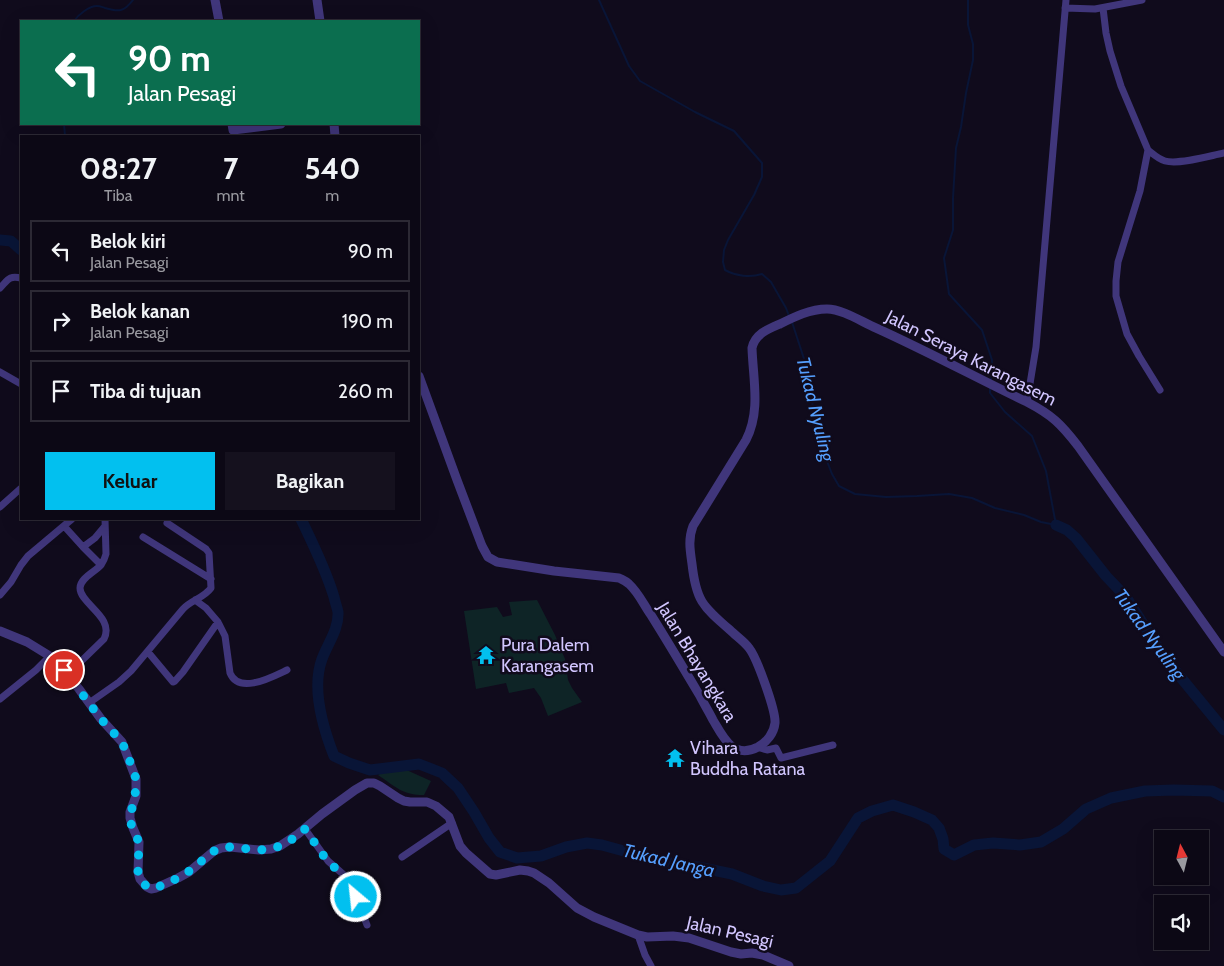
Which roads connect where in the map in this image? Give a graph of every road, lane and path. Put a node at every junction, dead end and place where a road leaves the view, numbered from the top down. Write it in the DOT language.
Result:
graph roads {
  1 [pos="216,0"];
  2 [pos="317,0"];
  3 [pos="1066,0"];
  4 [pos="1142,0"];
  5 [pos="1066,8"];
  6 [pos="1103,8"];
  7 [pos="219,20"];
  8 [pos="320,20"];
  9 [pos="232,125"];
  10 [pos="273,125"];
  11 [pos="1148,150"];
  12 [pos="1224,153"];
  13 [pos="20,278"];
  14 [pos="0,288"];
  15 [pos="766,330"];
  16 [pos="0,372"];
  17 [pos="420,379"];
  18 [pos="20,383"];
  19 [pos="1160,390"];
  20 [pos="1027,402"];
  21 [pos="20,489"];
  22 [pos="0,508"];
  23 [pos="71,520"];
  24 [pos="105,522"];
  25 [pos="167,523"];
  26 [pos="64,526"];
  27 [pos="143,537"];
  28 [pos="83,547"];
  29 [pos="101,565"];
  30 [pos="211,579"];
  31 [pos="0,595"];
  32 [pos="195,600"];
  33 [pos="218,622"];
  34 [pos="0,631"];
  35 [pos="148,652"];
  36 [pos="1224,652"];
  37 [pos="50,656"];
  38 [pos="287,670"];
  39 [pos="67,675"];
  40 [pos="0,699"];
  41 [pos="90,703"];
  42 [pos="833,745"];
  43 [pos="757,747"];
  44 [pos="452,823"];
  45 [pos="305,829"];
  46 [pos="402,857"];
  47 [pos="367,925"];
  48 [pos="638,935"];
  49 [pos="652,966"];
  50 [pos="789,966"];
  1 -- 7 [label="street"];
  2 -- 8 [label="street"];
  3 -- 5 [label="street"];
  4 -- 6 [label="street"];
  5 -- 6 [label="street"];
  5 -- 20 [label="street"];
  6 -- 11 [label="street"];
  9 -- 10 [label="street"];
  11 -- 12 [label="street"];
  11 -- 19 [label="street"];
  13 -- 14 [label="street"];
  15 -- 20 [label="street, Jalan Seraya Karangasem"];
  15 -- 43 [label="street, Jalan Bhayangkara"];
  16 -- 18 [label="street"];
  17 -- 43 [label="street, Jalan Bhayangkara"];
  20 -- 36 [label="street, Jalan Seraya Karangasem"];
  21 -- 22 [label="street"];
  23 -- 26 [label="street"];
  24 -- 28 [label="street"];
  24 -- 29 [label="street"];
  25 -- 30 [label="street"];
  26 -- 28 [label="street"];
  26 -- 31 [label="street"];
  27 -- 30 [label="street"];
  28 -- 29 [label="street"];
  29 -- 39 [label="street"];
  30 -- 32 [label="street"];
  32 -- 33 [label="street"];
  32 -- 35 [label="street"];
  33 -- 35 [label="street"];
  33 -- 38 [label="street"];
  34 -- 37 [label="street, Jalan Pesagi"];
  35 -- 41 [label="street"];
  37 -- 39 [label="street, Jalan Pesagi"];
  37 -- 40 [label="street"];
  39 -- 41 [label="street, Jalan Pesagi"];
  41 -- 45 [label="street, Jalan Pesagi"];
  42 -- 43 [label="street"];
  44 -- 45 [label="street, Jalan Pesagi"];
  44 -- 46 [label="street"];
  44 -- 48 [label="street, Jalan Pesagi"];
  45 -- 47 [label="street"];
  48 -- 49 [label="street"];
  48 -- 50 [label="street, Jalan Pesagi"];
}
